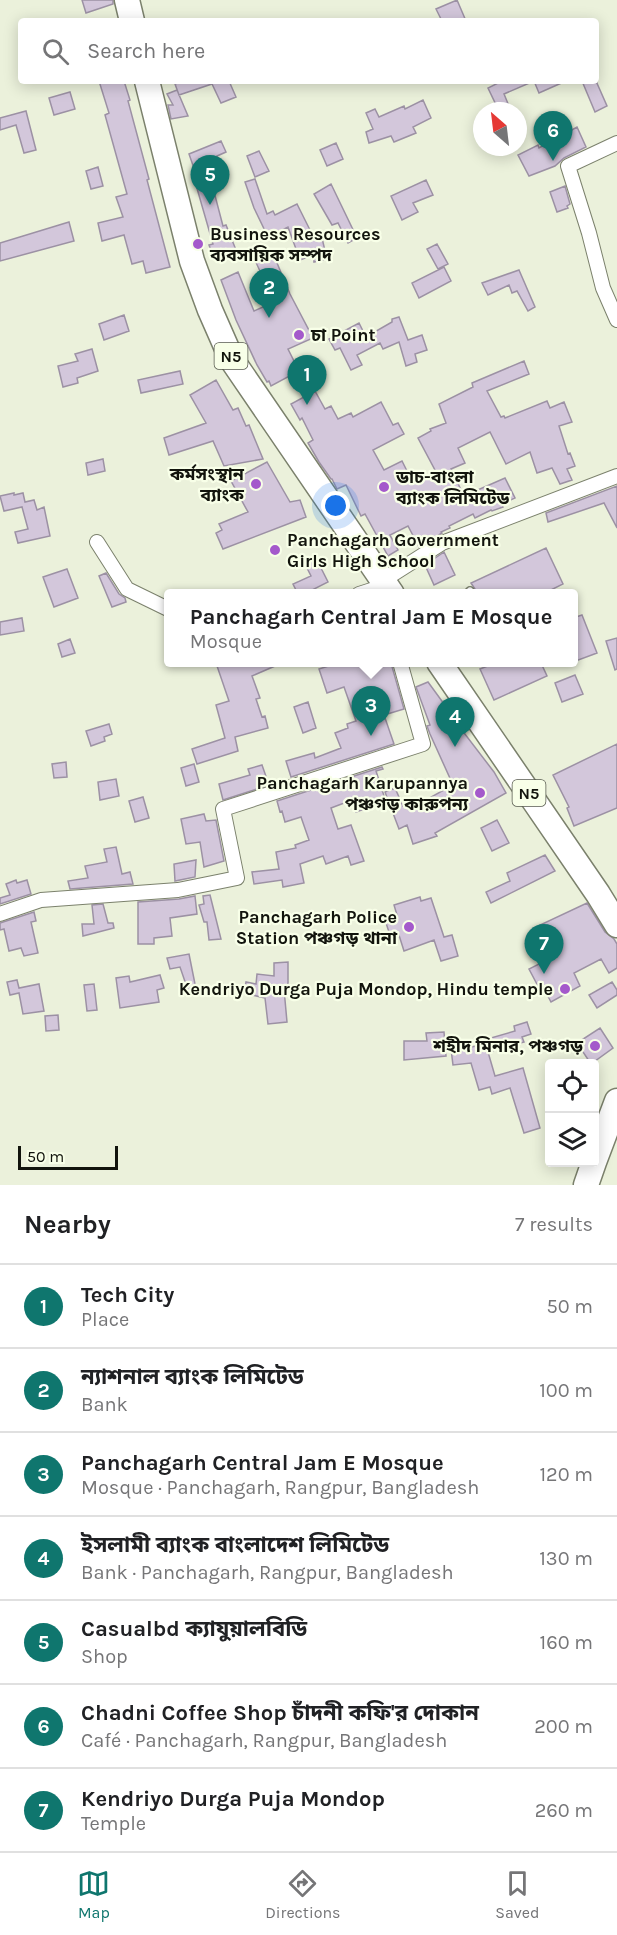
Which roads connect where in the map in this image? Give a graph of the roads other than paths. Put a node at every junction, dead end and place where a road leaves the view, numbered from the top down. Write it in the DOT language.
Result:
graph roads {
  1 [pos="127,0"];
  2 [pos="131,18"];
  3 [pos="148,84"];
  4 [pos="617,143"];
  5 [pos="617,320"];
  6 [pos="617,476"];
  7 [pos="97,542"];
  8 [pos="387,589"];
  9 [pos="388,589"];
  10 [pos="164,607"];
  11 [pos="401,667"];
  12 [pos="442,667"];
  13 [pos="0,914"];
  14 [pos="617,925"];
  15 [pos="617,1101"];
  16 [pos="599,1149"];
  17 [pos="592,1167"];
  18 [pos="586,1185"];
  1 -- 2 [label="highway"];
  3 -- 8 [label="highway, N5"];
  4 -- 5 [label="street"];
  6 -- 9 [label="street"];
  7 -- 10 [label="street"];
  11 -- 13 [label="street"];
  12 -- 14 [label="highway, N5"];
  15 -- 16 [label="highway"];
  17 -- 18 [label="highway"];
}
